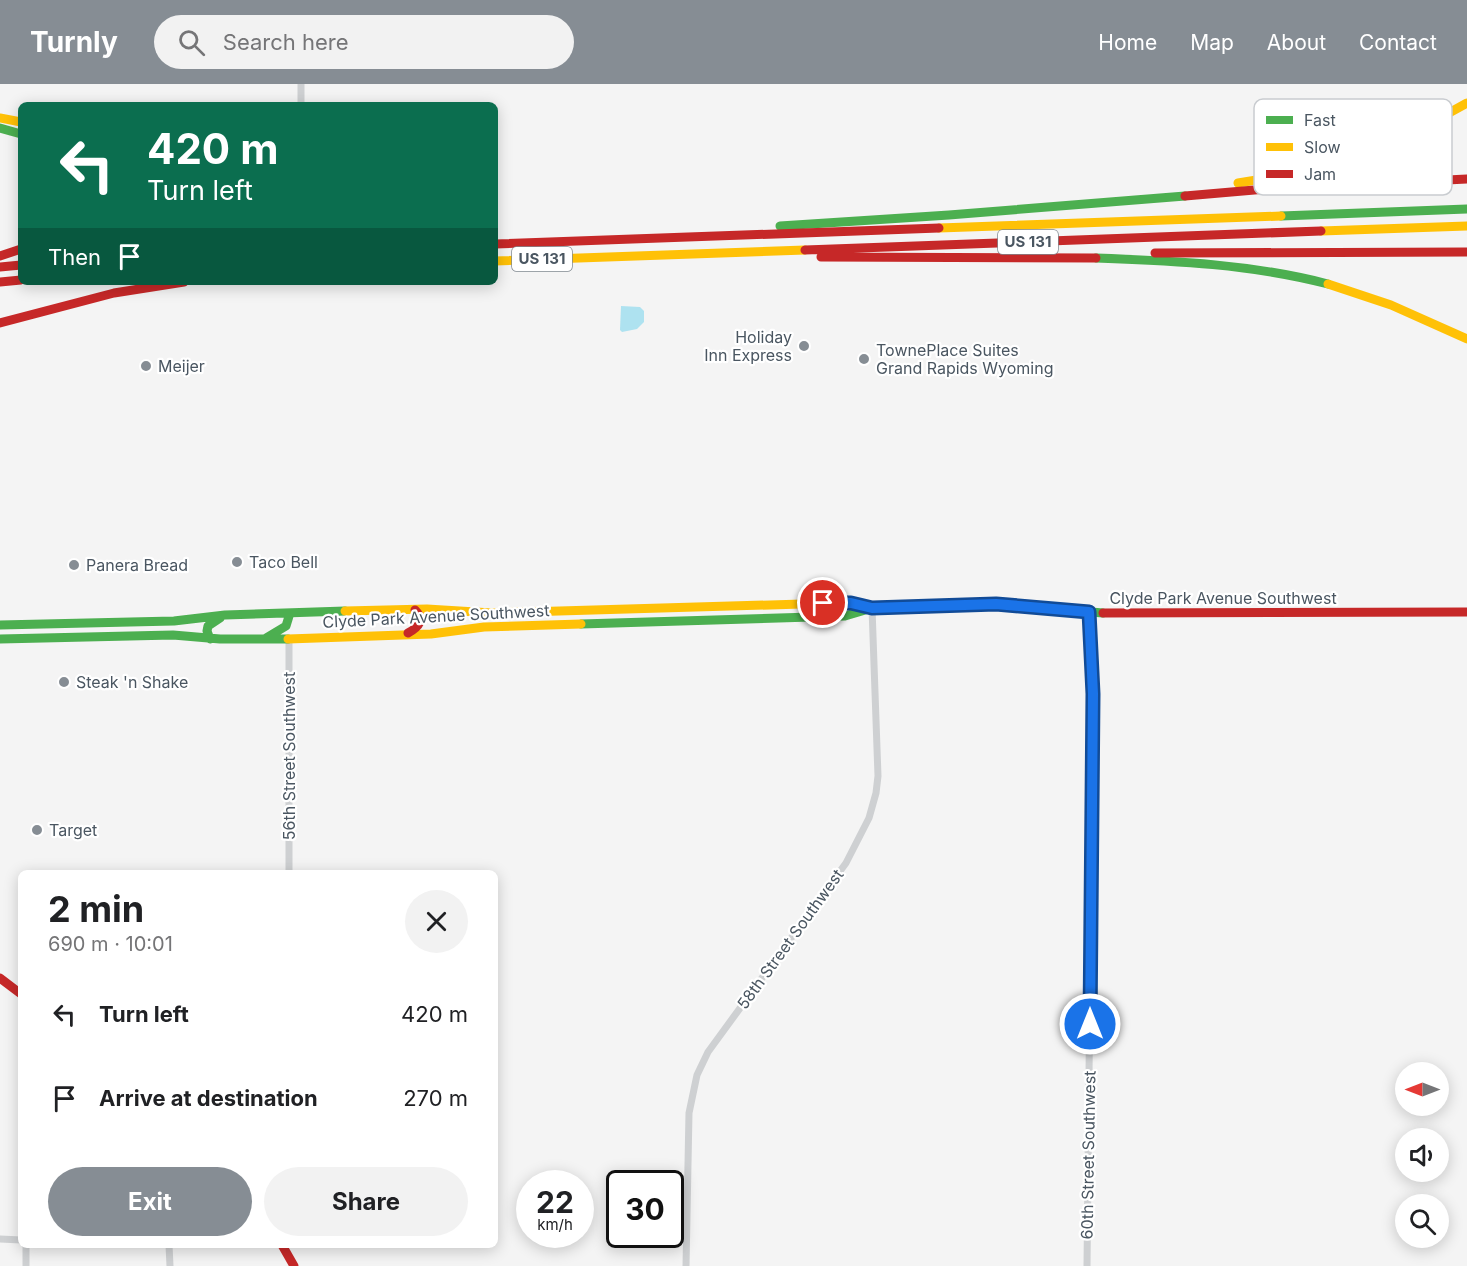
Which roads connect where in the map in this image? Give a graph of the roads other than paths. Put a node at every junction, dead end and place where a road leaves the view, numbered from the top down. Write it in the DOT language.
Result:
graph roads {
  1 [pos="301,84"];
  2 [pos="301,102"];
  3 [pos="1467,103"];
  4 [pos="1452,111"];
  5 [pos="0,118"];
  6 [pos="18,121"];
  7 [pos="0,128"];
  8 [pos="18,134"];
  9 [pos="1467,179"];
  10 [pos="1452,180"];
  11 [pos="1254,181"];
  12 [pos="1254,190"];
  13 [pos="1123,200"];
  14 [pos="1467,209"];
  15 [pos="1467,226"];
  16 [pos="676,237"];
  17 [pos="498,244"];
  18 [pos="18,250"];
  19 [pos="1467,252"];
  20 [pos="0,256"];
  21 [pos="1019,256"];
  22 [pos="589,258"];
  23 [pos="498,261"];
  24 [pos="18,266"];
  25 [pos="0,267"];
  26 [pos="18,280"];
  27 [pos="0,282"];
  28 [pos="159,285"];
  29 [pos="0,323"];
  30 [pos="1467,339"];
  31 [pos="872,608"];
  32 [pos="414,610"];
  33 [pos="533,612"];
  34 [pos="1089,612"];
  35 [pos="1467,612"];
  36 [pos="290,614"];
  37 [pos="231,615"];
  38 [pos="0,625"];
  39 [pos="516,626"];
  40 [pos="403,635"];
  41 [pos="0,639"];
  42 [pos="210,639"];
  43 [pos="264,639"];
  44 [pos="289,639"];
  45 [pos="288,870"];
  46 [pos="0,978"];
  47 [pos="18,992"];
  48 [pos="0,1239"];
  49 [pos="18,1240"];
  50 [pos="26,1248"];
  51 [pos="169,1248"];
  52 [pos="284,1248"];
  53 [pos="26,1266"];
  54 [pos="170,1266"];
  55 [pos="294,1266"];
  56 [pos="686,1266"];
  57 [pos="1087,1266"];
  1 -- 2 [label="street"];
  3 -- 4 [label="main road"];
  5 -- 6 [label="main road"];
  7 -- 8 [label="main road"];
  9 -- 10 [label="main road"];
  11 -- 13 [label="main road"];
  12 -- 13 [label="main road"];
  13 -- 16 [label="main road"];
  14 -- 16 [label="main road, US 131"];
  15 -- 22 [label="main road, US 131"];
  16 -- 17 [label="main road, US 131"];
  18 -- 20 [label="main road"];
  19 -- 21 [label="main road"];
  21 -- 22 [label="main road"];
  21 -- 30 [label="main road"];
  22 -- 23 [label="main road, US 131"];
  24 -- 25 [label="main road"];
  26 -- 27 [label="main road"];
  28 -- 29 [label="main road"];
  31 -- 33 [label="main road, Clyde Park Avenue Southwest"];
  31 -- 34 [label="main road, Clyde Park Avenue Southwest"];
  31 -- 39 [label="main road, Clyde Park Avenue Southwest"];
  31 -- 56 [label="street, 58th Street Southwest"];
  32 -- 33 [label="main road, Clyde Park Avenue Southwest"];
  32 -- 36 [label="main road, Clyde Park Avenue Southwest"];
  32 -- 40 [label="main road"];
  33 -- 39 [label="main road"];
  34 -- 35 [label="main road, Clyde Park Avenue Southwest"];
  34 -- 57 [label="street, 60th Street Southwest"];
  36 -- 37 [label="main road, Clyde Park Avenue Southwest"];
  36 -- 43 [label="main road"];
  37 -- 38 [label="main road, Clyde Park Avenue Southwest"];
  37 -- 42 [label="main road"];
  39 -- 40 [label="main road, Clyde Park Avenue Southwest"];
  40 -- 44 [label="main road, Clyde Park Avenue Southwest"];
  41 -- 42 [label="main road, Clyde Park Avenue Southwest"];
  42 -- 43 [label="main road, Clyde Park Avenue Southwest"];
  43 -- 44 [label="main road, Clyde Park Avenue Southwest"];
  44 -- 45 [label="street, 56th Street Southwest"];
  46 -- 47 [label="main road"];
  48 -- 49 [label="street"];
  50 -- 53 [label="street"];
  51 -- 54 [label="street"];
  52 -- 55 [label="main road"];
}
